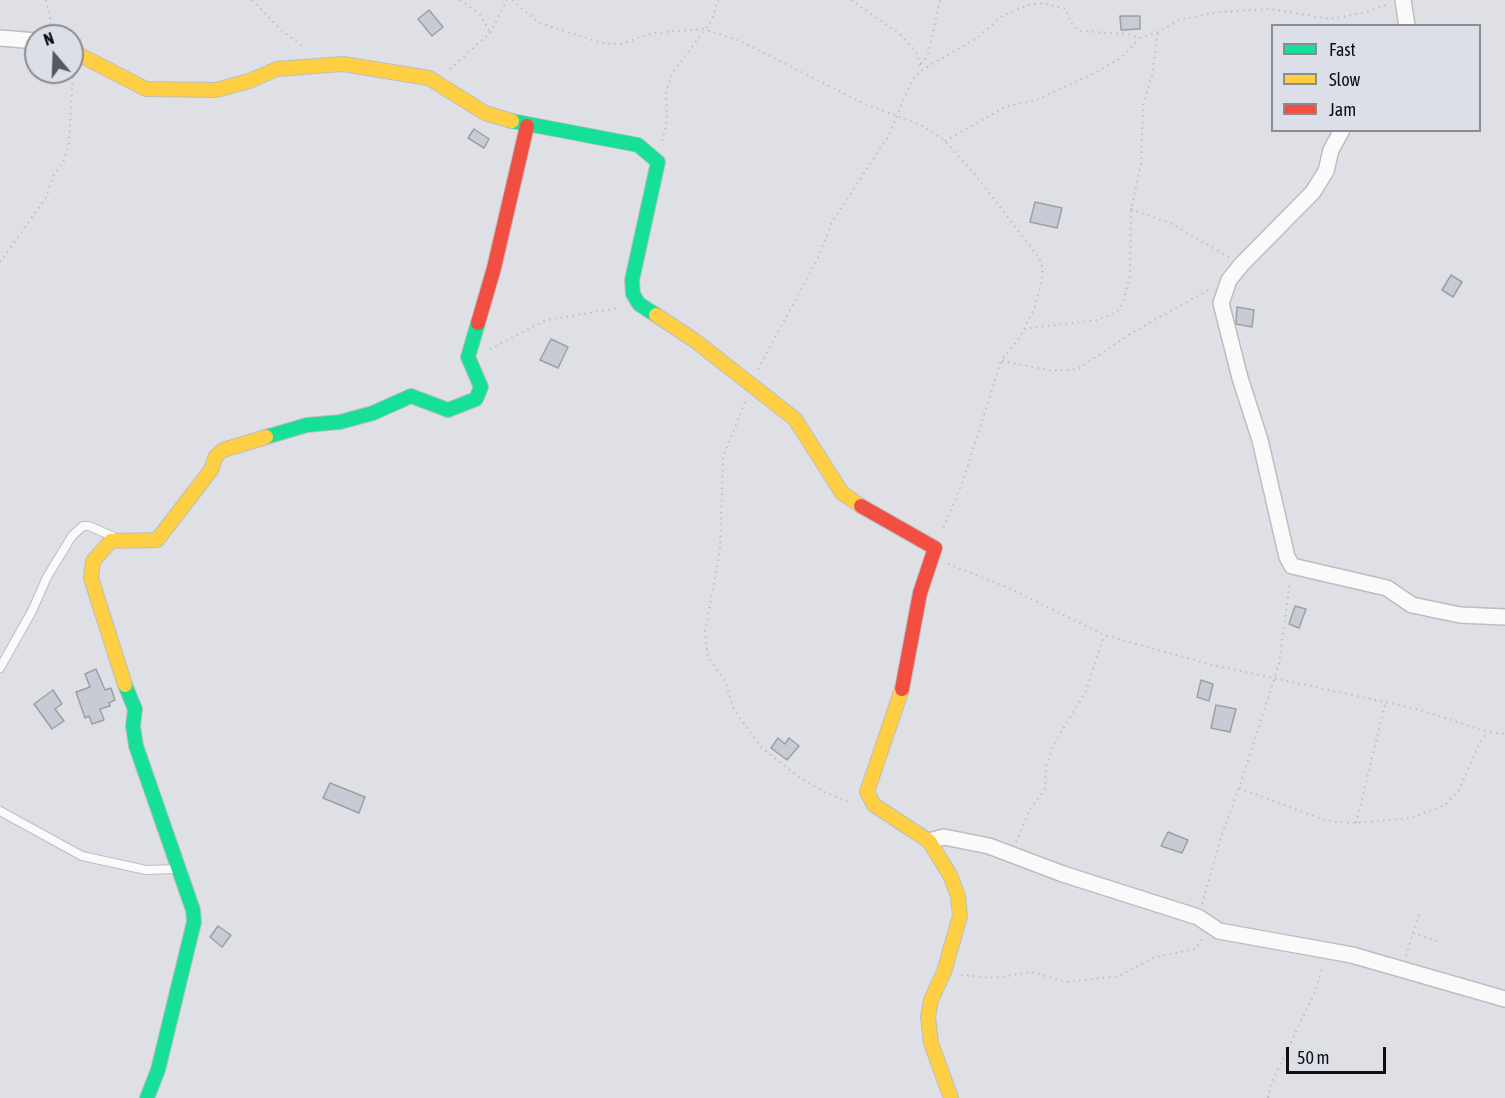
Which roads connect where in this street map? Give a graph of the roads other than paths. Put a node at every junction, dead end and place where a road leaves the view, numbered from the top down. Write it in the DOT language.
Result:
graph roads {
  1 [pos="1397,2"];
  2 [pos="1406,24"];
  3 [pos="0,38"];
  4 [pos="24,40"];
  5 [pos="84,57"];
  6 [pos="527,126"];
  7 [pos="1341,132"];
  8 [pos="121,540"];
  9 [pos="1505,617"];
  10 [pos="0,668"];
  11 [pos="0,811"];
  12 [pos="929,842"];
  13 [pos="178,869"];
  14 [pos="1505,999"];
  15 [pos="147,1098"];
  16 [pos="951,1098"];
  1 -- 2 [label="street"];
  3 -- 4 [label="street"];
  5 -- 6 [label="street"];
  6 -- 8 [label="street"];
  6 -- 12 [label="street"];
  7 -- 9 [label="street"];
  8 -- 10 [label="lane"];
  8 -- 13 [label="street"];
  11 -- 13 [label="lane"];
  12 -- 14 [label="street"];
  12 -- 16 [label="street"];
  13 -- 15 [label="street"];
}
